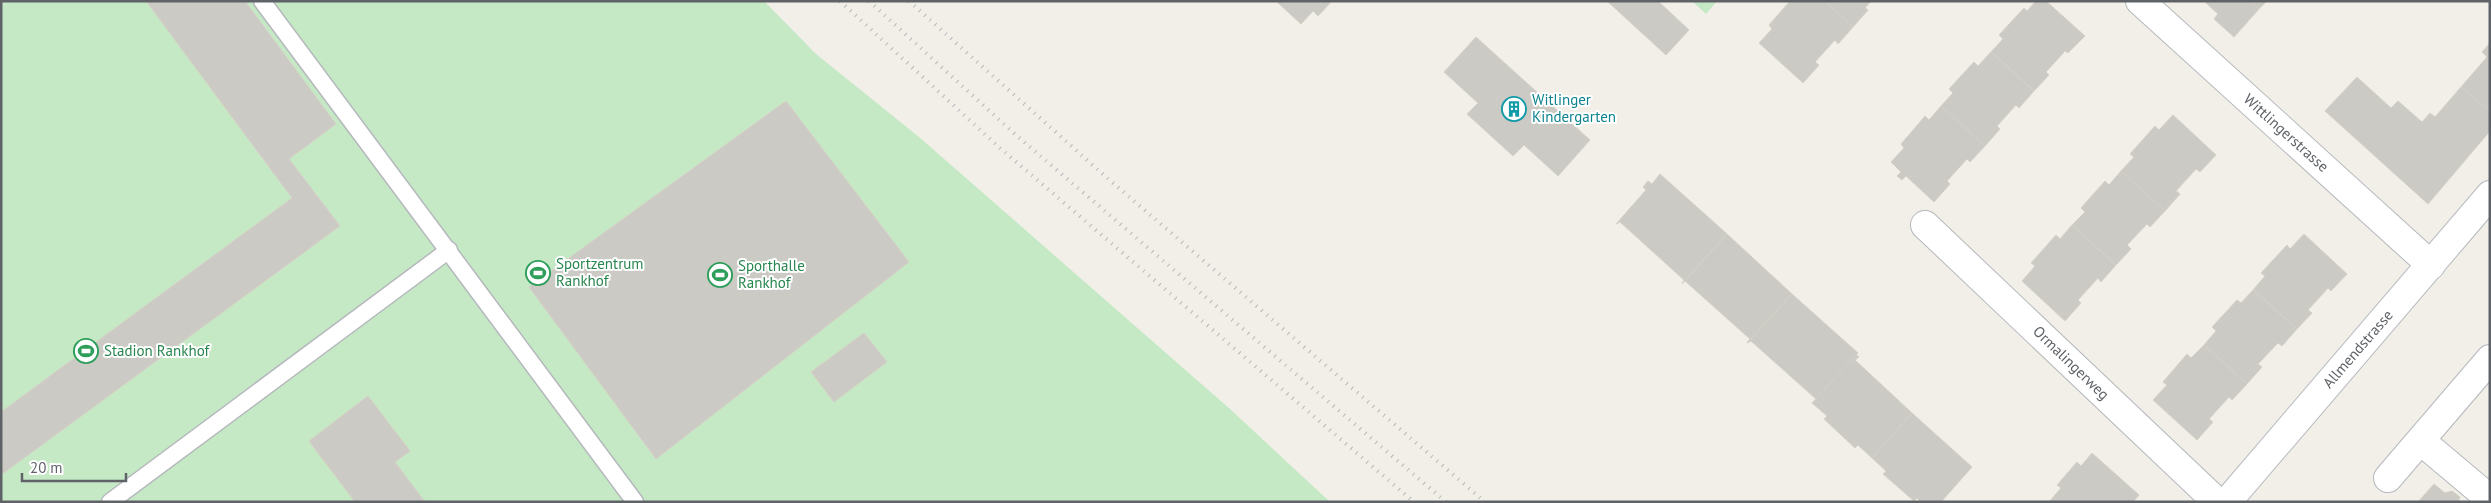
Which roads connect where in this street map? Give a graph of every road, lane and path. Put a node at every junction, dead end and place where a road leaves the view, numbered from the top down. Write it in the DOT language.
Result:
graph roads {
  1 [pos="262,1"];
  2 [pos="2140,1"];
  3 [pos="2490,196"];
  4 [pos="1925,225"];
  5 [pos="448,250"];
  6 [pos="2431,265"];
  7 [pos="2490,359"];
  8 [pos="2420,441"];
  9 [pos="2388,478"];
  10 [pos="2490,499"];
  11 [pos="110,502"];
  12 [pos="635,502"];
  13 [pos="2217,502"];
  14 [pos="2227,502"];
  1 -- 5 [label="lane"];
  2 -- 6 [label="street, Wittlingerstrasse"];
  3 -- 6 [label="street, Allmendstrasse"];
  4 -- 13 [label="street, Ormalingerweg"];
  5 -- 11 [label="lane"];
  5 -- 12 [label="lane"];
  6 -- 14 [label="street, Allmendstrasse"];
  7 -- 8 [label="street"];
  8 -- 9 [label="street"];
  8 -- 10 [label="street"];
}
